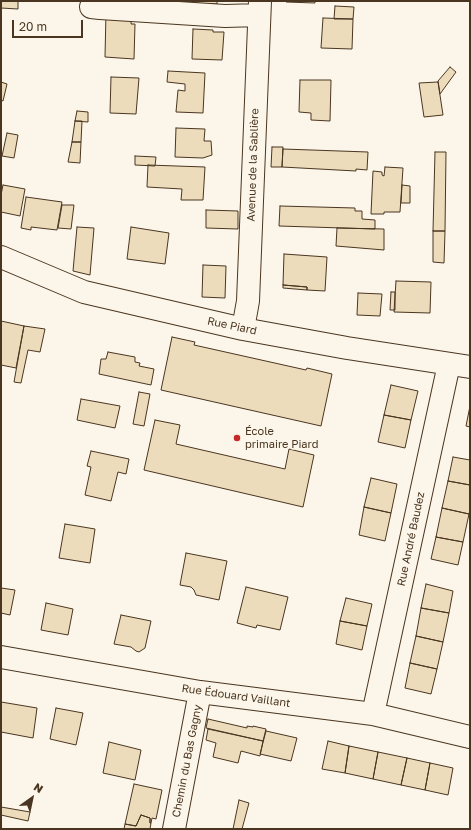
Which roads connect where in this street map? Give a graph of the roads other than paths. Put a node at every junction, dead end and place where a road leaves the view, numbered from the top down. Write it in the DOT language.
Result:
graph roads {
  1 [pos="91,6"];
  2 [pos="259,8"];
  3 [pos="1,257"];
  4 [pos="243,329"];
  5 [pos="449,364"];
  6 [pos="470,367"];
  7 [pos="1,657"];
  8 [pos="200,692"];
  9 [pos="373,714"];
  10 [pos="470,737"];
  11 [pos="174,829"];
  1 -- 2 [label="street"];
  2 -- 4 [label="street, Avenue de la Sablière"];
  3 -- 4 [label="street, Rue Piard"];
  4 -- 5 [label="street, Rue Piard"];
  5 -- 6 [label="street, Rue Piard"];
  5 -- 9 [label="street, Rue André Baudez"];
  7 -- 8 [label="street, Rue Édouard Vaillant"];
  8 -- 9 [label="street, Rue Édouard Vaillant"];
  8 -- 11 [label="street, Chemin du Bas Gagny"];
  9 -- 10 [label="street, Rue Édouard Vaillant"];
}
